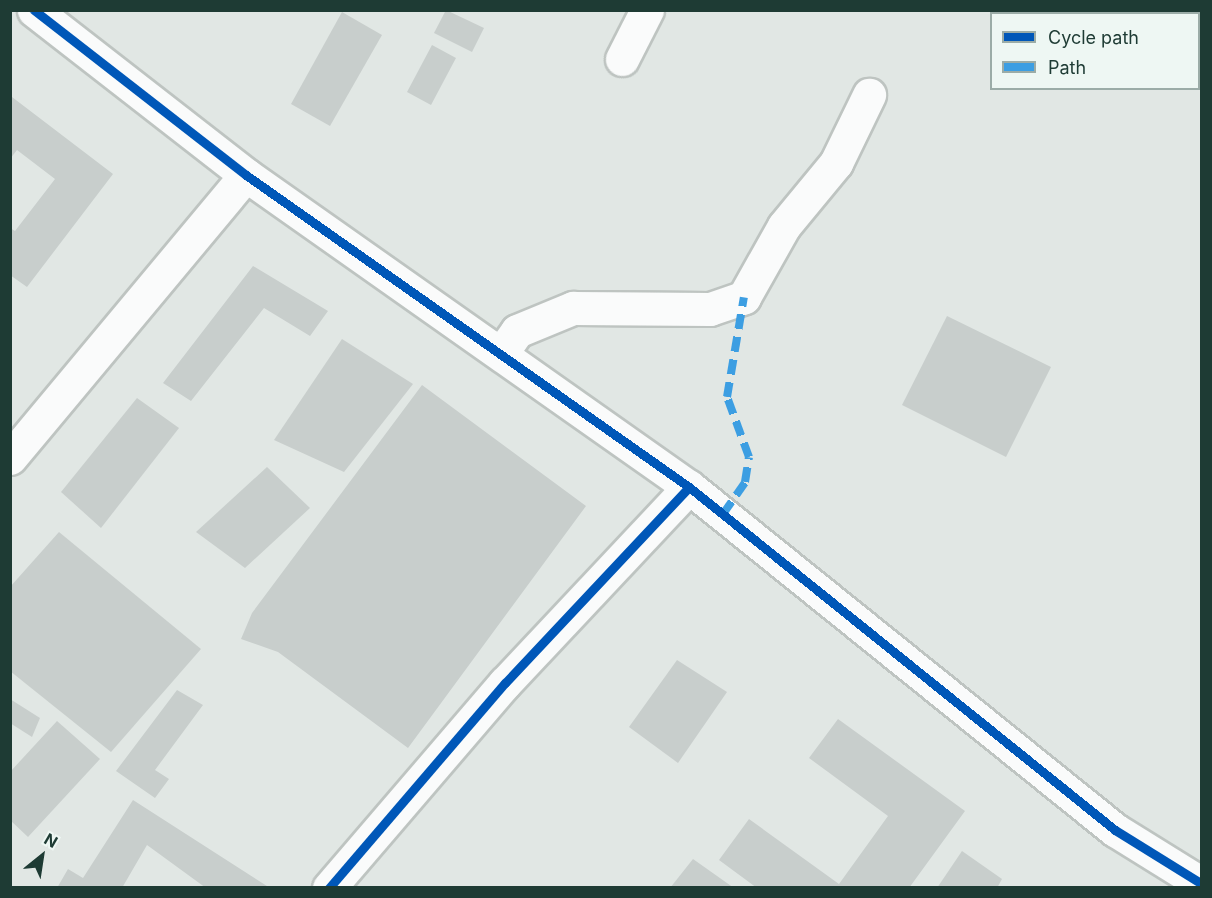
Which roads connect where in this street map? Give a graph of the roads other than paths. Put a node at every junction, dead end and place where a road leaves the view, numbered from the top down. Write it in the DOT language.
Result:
graph roads {
  1 [pos="34,10"];
  2 [pos="646,10"];
  3 [pos="622,59"];
  4 [pos="869,95"];
  5 [pos="246,175"];
  6 [pos="502,351"];
  7 [pos="10,458"];
  8 [pos="689,486"];
  9 [pos="1202,884"];
  10 [pos="329,888"];
  1 -- 5 [label="street"];
  2 -- 3 [label="street"];
  4 -- 6 [label="street"];
  5 -- 6 [label="street"];
  5 -- 7 [label="street"];
  6 -- 8 [label="street"];
  8 -- 9 [label="street"];
  8 -- 10 [label="street"];
}
